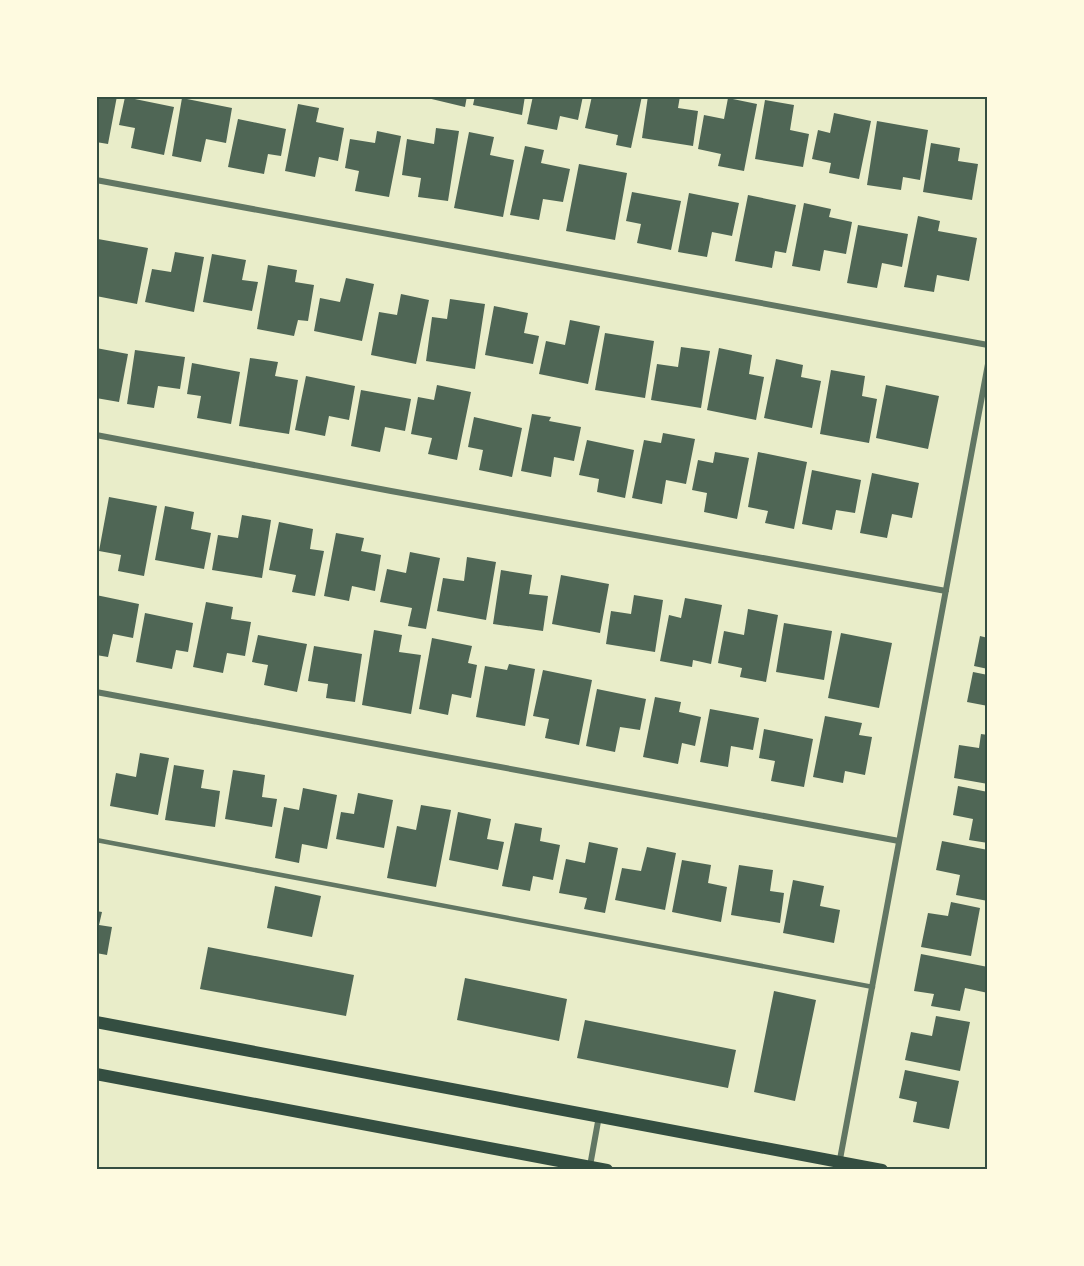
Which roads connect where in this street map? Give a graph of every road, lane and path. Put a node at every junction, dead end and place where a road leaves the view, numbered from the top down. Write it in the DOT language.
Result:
graph roads {
  1 [pos="96,180"];
  2 [pos="988,345"];
  3 [pos="988,364"];
  4 [pos="96,435"];
  5 [pos="946,591"];
  6 [pos="96,692"];
  7 [pos="96,840"];
  8 [pos="899,841"];
  9 [pos="873,987"];
  10 [pos="96,1022"];
  11 [pos="96,1074"];
  12 [pos="599,1116"];
  13 [pos="839,1166"];
  14 [pos="590,1169"];
  15 [pos="607,1170"];
  16 [pos="882,1170"];
  1 -- 2 [label="street"];
  3 -- 5 [label="street"];
  4 -- 5 [label="street"];
  5 -- 8 [label="street"];
  6 -- 8 [label="street"];
  7 -- 9 [label="lane"];
  8 -- 9 [label="street"];
  9 -- 13 [label="street"];
  10 -- 12 [label="main road"];
  11 -- 14 [label="main road"];
  12 -- 13 [label="main road"];
  12 -- 14 [label="street"];
  13 -- 16 [label="main road"];
  14 -- 15 [label="main road"];
}
